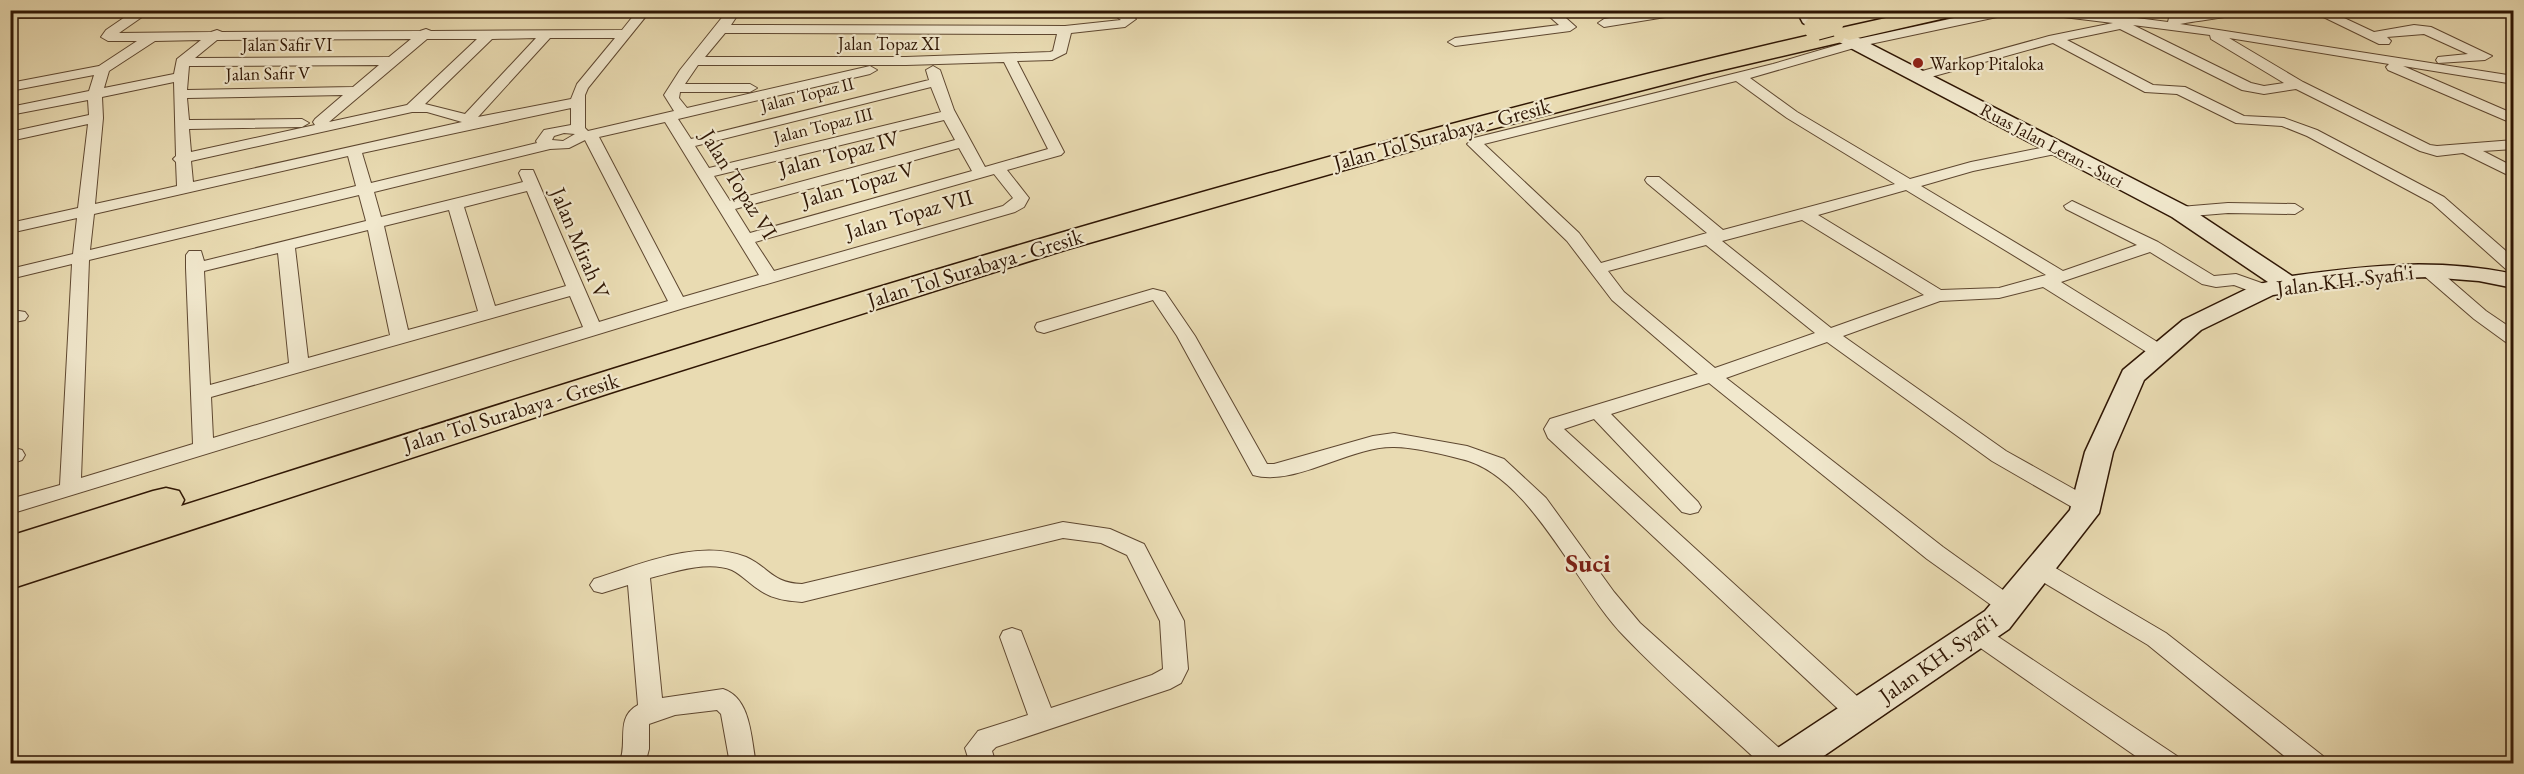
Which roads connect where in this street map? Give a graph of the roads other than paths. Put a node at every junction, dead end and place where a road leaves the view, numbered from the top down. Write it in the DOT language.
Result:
graph roads {
  1 [pos="553,10"];
  2 [pos="645,10"];
  3 [pos="735,10"];
  4 [pos="1113,10"];
  5 [pos="1251,10"];
  6 [pos="1260,10"];
  7 [pos="1548,10"];
  8 [pos="1684,10"];
  9 [pos="1892,10"];
  10 [pos="1954,10"];
  11 [pos="2011,10"];
  12 [pos="2039,10"];
  13 [pos="2250,10"];
  14 [pos="2315,10"];
  15 [pos="251,11"];
  16 [pos="452,11"];
  17 [pos="140,12"];
  18 [pos="10,14"];
  19 [pos="2121,19"];
  20 [pos="1604,23"];
  21 [pos="2157,24"];
  22 [pos="1829,28"];
  23 [pos="722,29"];
  24 [pos="1065,30"];
  25 [pos="2209,31"];
  26 [pos="625,34"];
  27 [pos="546,35"];
  28 [pos="154,36"];
  29 [pos="214,36"];
  30 [pos="423,36"];
  31 [pos="487,36"];
  32 [pos="2371,36"];
  33 [pos="2054,39"];
  34 [pos="1455,42"];
  35 [pos="2366,55"];
  36 [pos="1009,59"];
  37 [pos="393,61"];
  38 [pos="694,61"];
  39 [pos="931,61"];
  40 [pos="906,62"];
  41 [pos="2434,64"];
  42 [pos="103,69"];
  43 [pos="181,70"];
  44 [pos="1920,76"];
  45 [pos="1739,77"];
  46 [pos="2514,80"];
  47 [pos="936,82"];
  48 [pos="2298,85"];
  49 [pos="10,87"];
  50 [pos="675,88"];
  51 [pos="786,89"];
  52 [pos="357,91"];
  53 [pos="94,93"];
  54 [pos="180,94"];
  55 [pos="575,100"];
  56 [pos="412,108"];
  57 [pos="10,111"];
  58 [pos="676,114"];
  59 [pos="950,114"];
  60 [pos="96,118"];
  61 [pos="474,120"];
  62 [pos="2514,120"];
  63 [pos="320,124"];
  64 [pos="181,125"];
  65 [pos="583,134"];
  66 [pos="10,137"];
  67 [pos="549,139"];
  68 [pos="964,142"];
  69 [pos="687,144"];
  70 [pos="2514,144"];
  71 [pos="2465,148"];
  72 [pos="2060,149"];
  73 [pos="354,150"];
  74 [pos="181,159"];
  75 [pos="998,169"];
  76 [pos="981,173"];
  77 [pos="2514,173"];
  78 [pos="704,174"];
  79 [pos="1653,180"];
  80 [pos="1908,184"];
  81 [pos="364,188"];
  82 [pos="184,189"];
  83 [pos="455,204"];
  84 [pos="2072,206"];
  85 [pos="726,207"];
  86 [pos="2295,209"];
  87 [pos="87,211"];
  88 [pos="2180,212"];
  89 [pos="1804,214"];
  90 [pos="375,224"];
  91 [pos="10,228"];
  92 [pos="1713,236"];
  93 [pos="746,239"];
  94 [pos="286,246"];
  95 [pos="2152,246"];
  96 [pos="81,257"];
  97 [pos="2511,265"];
  98 [pos="1597,268"];
  99 [pos="2428,270"];
  100 [pos="10,274"];
  101 [pos="769,277"];
  102 [pos="2053,279"];
  103 [pos="2276,287"];
  104 [pos="576,289"];
  105 [pos="1938,296"];
  106 [pos="678,304"];
  107 [pos="488,313"];
  108 [pos="1044,327"];
  109 [pos="593,330"];
  110 [pos="1828,334"];
  111 [pos="400,338"];
  112 [pos="2514,339"];
  113 [pos="2160,352"];
  114 [pos="298,366"];
  115 [pos="1712,376"];
  116 [pos="200,394"];
  117 [pos="1597,411"];
  118 [pos="203,448"];
  119 [pos="70,488"];
  120 [pos="2087,506"];
  121 [pos="10,507"];
  122 [pos="1690,507"];
  123 [pos="10,550"];
  124 [pos="2039,569"];
  125 [pos="638,574"];
  126 [pos="10,575"];
  127 [pos="602,585"];
  128 [pos="2009,606"];
  129 [pos="1977,634"];
  130 [pos="1012,637"];
  131 [pos="651,709"];
  132 [pos="1859,713"];
  133 [pos="1042,719"];
  134 [pos="632,764"];
  135 [pos="742,764"];
  136 [pos="982,764"];
  137 [pos="1781,764"];
  138 [pos="2168,764"];
  139 [pos="2314,764"];
  1 -- 16 [label="street"];
  2 -- 26 [label="street"];
  3 -- 23 [label="street"];
  4 -- 24 [label="street"];
  5 -- 6 [label="street"];
  7 -- 34 [label="street"];
  8 -- 20 [label="street"];
  9 -- 22 [label="highway, Jalan Tol Surabaya - Gresik"];
  10 -- 22 [label="highway, Jalan Tol Surabaya - Gresik"];
  11 -- 22 [label="street"];
  12 -- 19 [label="street"];
  13 -- 21 [label="street"];
  14 -- 32 [label="street"];
  15 -- 16 [label="street"];
  15 -- 17 [label="street"];
  15 -- 29 [label="street"];
  16 -- 30 [label="street"];
  17 -- 18 [label="street"];
  17 -- 28 [label="street"];
  19 -- 21 [label="street"];
  19 -- 33 [label="street"];
  19 -- 48 [label="street"];
  21 -- 25 [label="street"];
  22 -- 44 [label="main road, Ruas Jalan Leran - Suci"];
  22 -- 45 [label="street"];
  22 -- 123 [label="highway, Jalan Tol Surabaya - Gresik"];
  22 -- 126 [label="highway, Jalan Tol Surabaya - Gresik"];
  23 -- 24 [label="street"];
  23 -- 38 [label="street"];
  24 -- 36 [label="street, Jalan Topaz XI"];
  25 -- 35 [label="street"];
  25 -- 48 [label="street"];
  26 -- 27 [label="street"];
  26 -- 55 [label="street"];
  27 -- 31 [label="street"];
  27 -- 61 [label="street"];
  28 -- 29 [label="street"];
  28 -- 42 [label="street"];
  29 -- 30 [label="street"];
  29 -- 43 [label="street"];
  30 -- 31 [label="street"];
  30 -- 37 [label="street"];
  31 -- 56 [label="street"];
  32 -- 41 [label="street"];
  32 -- 41 [label="street"];
  33 -- 44 [label="street"];
  33 -- 97 [label="street"];
  35 -- 41 [label="street"];
  35 -- 62 [label="street"];
  36 -- 39 [label="street, Jalan Topaz XI"];
  36 -- 75 [label="street, Jalan Topaz V"];
  37 -- 43 [label="street, Jalan Safir VI"];
  37 -- 52 [label="street"];
  38 -- 40 [label="street, Jalan Topaz XI"];
  38 -- 50 [label="street"];
  39 -- 40 [label="street, Jalan Topaz XI"];
  39 -- 47 [label="street"];
  40 -- 51 [label="street"];
  41 -- 46 [label="street"];
  42 -- 49 [label="street"];
  42 -- 53 [label="street"];
  43 -- 53 [label="street, Jalan Safir VI"];
  43 -- 54 [label="street"];
  44 -- 72 [label="main road, Ruas Jalan Leran - Suci"];
  45 -- 80 [label="street"];
  45 -- 98 [label="street"];
  47 -- 59 [label="street"];
  47 -- 69 [label="street, Jalan Topaz II"];
  48 -- 71 [label="street"];
  50 -- 51 [label="street"];
  50 -- 58 [label="street, Jalan Topaz VI"];
  51 -- 58 [label="street"];
  52 -- 54 [label="street, Jalan Safir V"];
  52 -- 63 [label="street"];
  53 -- 57 [label="street, Jalan Safir VI"];
  53 -- 60 [label="street"];
  54 -- 64 [label="street"];
  55 -- 61 [label="street"];
  55 -- 65 [label="street"];
  55 -- 67 [label="street"];
  56 -- 61 [label="street"];
  56 -- 63 [label="street"];
  58 -- 65 [label="street"];
  58 -- 69 [label="street, Jalan Topaz VI"];
  59 -- 68 [label="street"];
  59 -- 78 [label="street, Jalan Topaz III"];
  60 -- 66 [label="street"];
  60 -- 87 [label="street"];
  61 -- 73 [label="street"];
  63 -- 64 [label="street"];
  63 -- 74 [label="street"];
  64 -- 74 [label="street"];
  65 -- 67 [label="street"];
  65 -- 106 [label="street"];
  67 -- 81 [label="street"];
  68 -- 76 [label="street"];
  68 -- 85 [label="street, Jalan Topaz IV"];
  69 -- 78 [label="street, Jalan Topaz VI"];
  70 -- 71 [label="street"];
  71 -- 77 [label="street"];
  72 -- 80 [label="street"];
  72 -- 88 [label="main road, Ruas Jalan Leran - Suci"];
  73 -- 81 [label="street"];
  73 -- 82 [label="street"];
  74 -- 82 [label="street"];
  75 -- 76 [label="street, Jalan Topaz V"];
  75 -- 101 [label="street, Jalan Topaz VII"];
  76 -- 93 [label="street, Jalan Topaz V"];
  78 -- 85 [label="street, Jalan Topaz VI"];
  79 -- 92 [label="street"];
  80 -- 89 [label="street"];
  80 -- 102 [label="street"];
  81 -- 90 [label="street"];
  81 -- 96 [label="street"];
  82 -- 87 [label="street"];
  83 -- 90 [label="street"];
  83 -- 104 [label="street, Jalan Mirah V"];
  83 -- 107 [label="street"];
  84 -- 95 [label="street"];
  85 -- 93 [label="street, Jalan Topaz VI"];
  86 -- 88 [label="street"];
  87 -- 91 [label="street"];
  87 -- 96 [label="street"];
  88 -- 103 [label="main road, Ruas Jalan Leran - Suci"];
  89 -- 92 [label="street"];
  89 -- 105 [label="street"];
  90 -- 94 [label="street"];
  90 -- 111 [label="street"];
  92 -- 98 [label="street"];
  92 -- 110 [label="street"];
  93 -- 101 [label="street, Jalan Topaz VI"];
  94 -- 114 [label="street"];
  94 -- 116 [label="street"];
  95 -- 102 [label="street"];
  95 -- 103 [label="street"];
  96 -- 100 [label="street"];
  96 -- 119 [label="street"];
  97 -- 99 [label="main road, Jalan KH. Syafi'i"];
  98 -- 115 [label="street"];
  99 -- 103 [label="main road, Jalan KH. Syafi'i"];
  99 -- 112 [label="street"];
  101 -- 106 [label="street"];
  102 -- 105 [label="street"];
  102 -- 113 [label="street"];
  103 -- 113 [label="main road, Jalan KH. Syafi'i"];
  104 -- 107 [label="street"];
  104 -- 109 [label="street, Jalan Mirah V"];
  105 -- 110 [label="street"];
  106 -- 109 [label="street"];
  107 -- 111 [label="street"];
  108 -- 137 [label="street"];
  109 -- 118 [label="street"];
  110 -- 115 [label="street"];
  110 -- 120 [label="street"];
  111 -- 114 [label="street"];
  113 -- 120 [label="main road, Jalan KH. Syafi'i"];
  114 -- 116 [label="street"];
  115 -- 117 [label="street"];
  115 -- 128 [label="street"];
  116 -- 118 [label="street"];
  117 -- 122 [label="street"];
  117 -- 132 [label="street"];
  118 -- 119 [label="street"];
  119 -- 121 [label="street"];
  120 -- 124 [label="main road, Jalan KH. Syafi'i"];
  124 -- 128 [label="main road, Jalan KH. Syafi'i"];
  124 -- 139 [label="street"];
  125 -- 127 [label="street"];
  125 -- 131 [label="street"];
  125 -- 133 [label="street"];
  128 -- 129 [label="main road, Jalan KH. Syafi'i"];
  129 -- 132 [label="main road, Jalan KH. Syafi'i"];
  129 -- 138 [label="street"];
  130 -- 133 [label="street"];
  131 -- 134 [label="street"];
  131 -- 135 [label="street"];
  132 -- 137 [label="main road, Jalan KH. Syafi'i"];
  133 -- 136 [label="street"];
}
